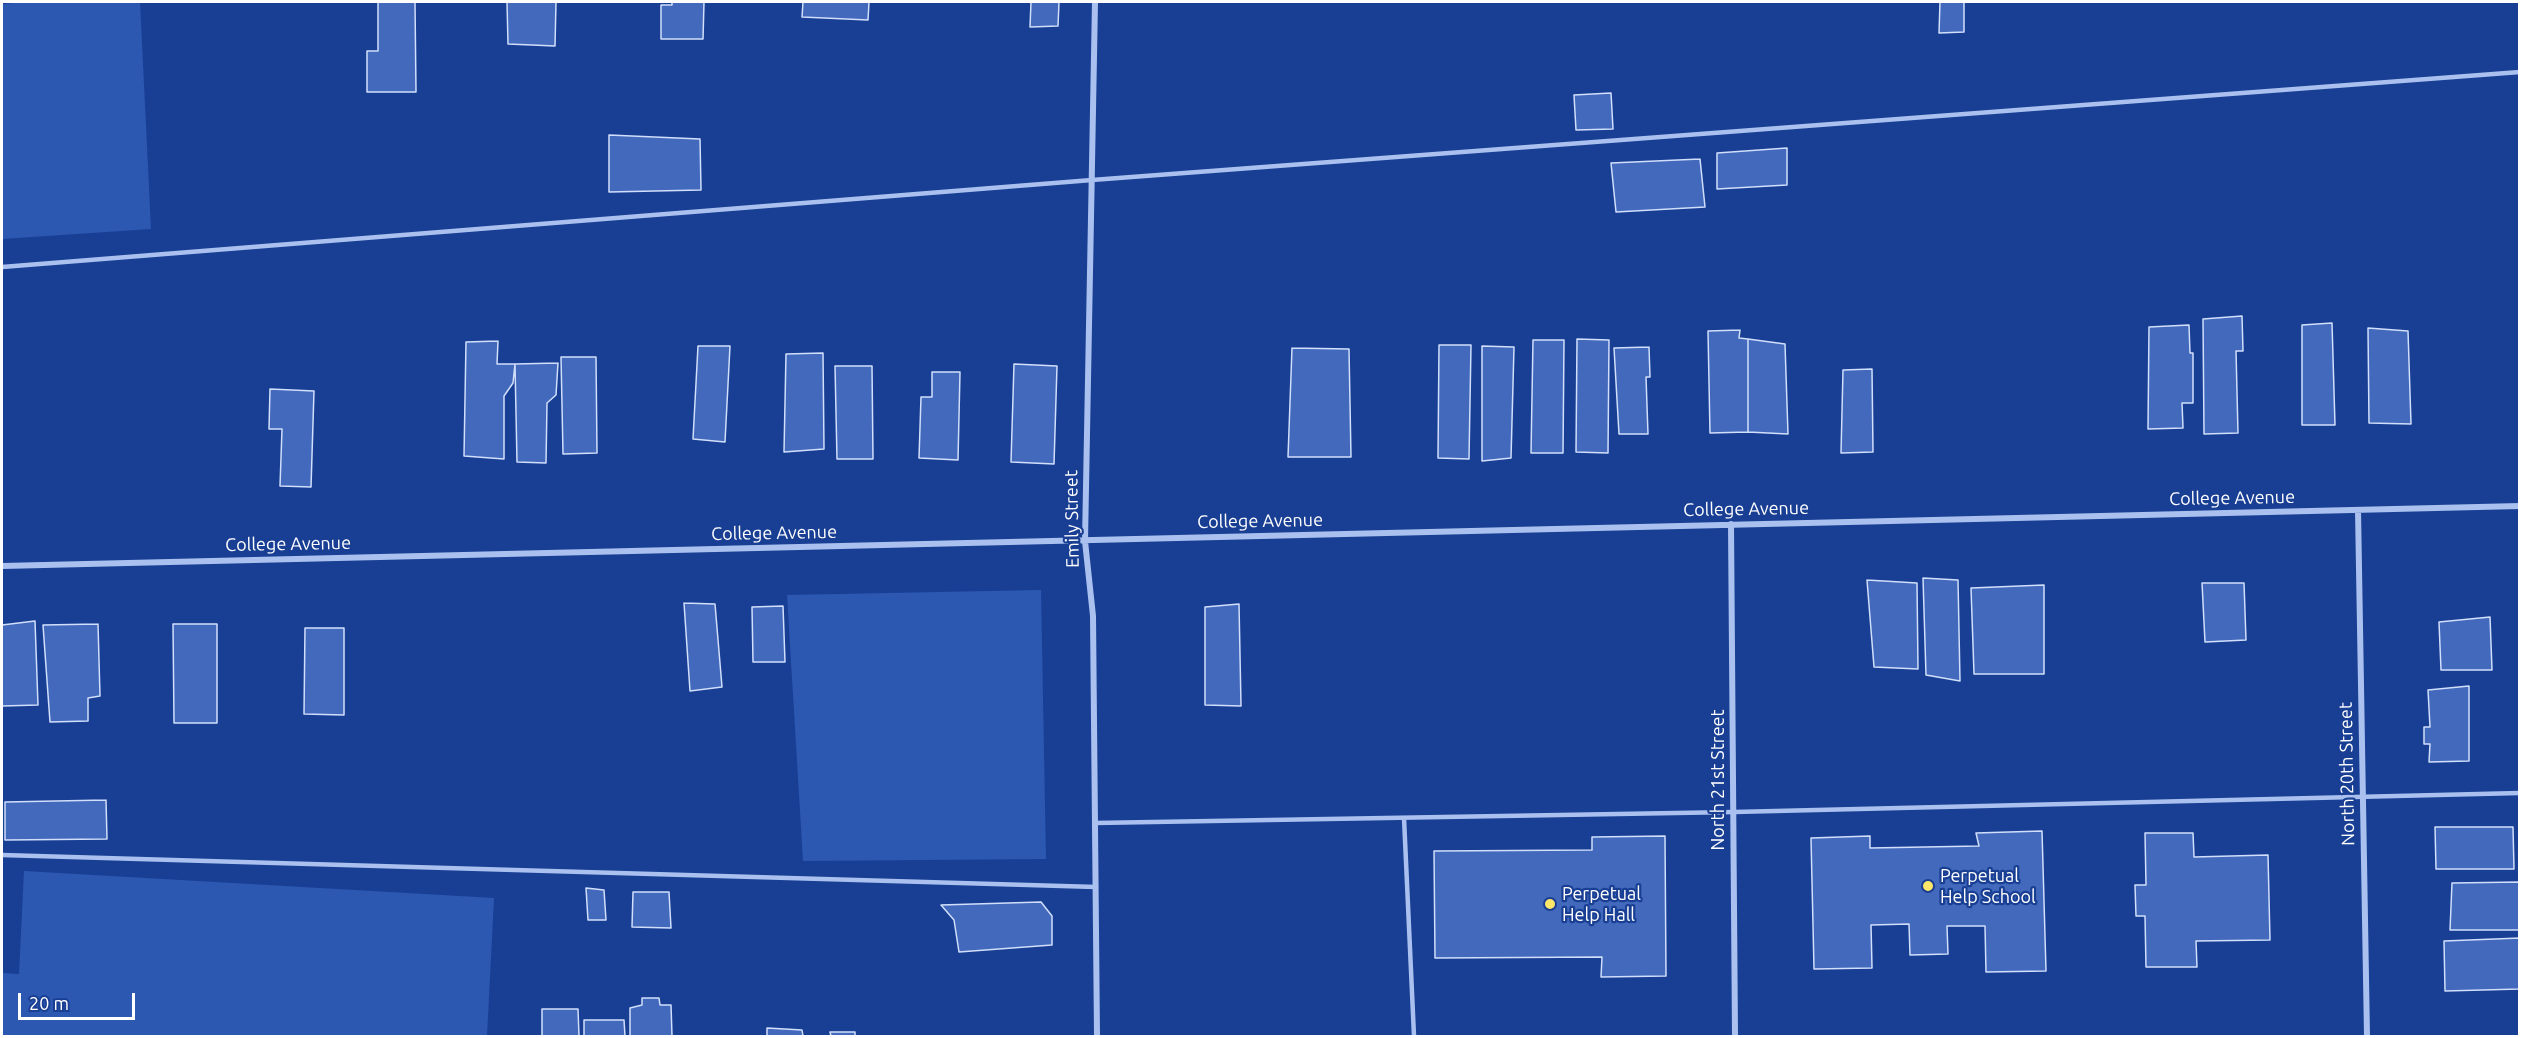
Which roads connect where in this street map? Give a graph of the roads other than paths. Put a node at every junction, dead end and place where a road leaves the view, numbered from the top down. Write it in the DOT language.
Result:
graph roads {
  1 [pos="1095,2"];
  2 [pos="2520,72"];
  3 [pos="1092,180"];
  4 [pos="2,267"];
  5 [pos="2520,506"];
  6 [pos="2358,510"];
  7 [pos="1731,524"];
  8 [pos="1085,540"];
  9 [pos="2,566"];
  10 [pos="2520,793"];
  11 [pos="2363,796"];
  12 [pos="1734,812"];
  13 [pos="1404,818"];
  14 [pos="1095,823"];
  15 [pos="2,855"];
  16 [pos="1096,887"];
  17 [pos="1097,1036"];
  18 [pos="1414,1036"];
  19 [pos="1736,1036"];
  20 [pos="2367,1036"];
  1 -- 3 [label="street, Emily Street"];
  2 -- 3 [label="lane"];
  3 -- 4 [label="lane"];
  3 -- 8 [label="street, Emily Street"];
  5 -- 6 [label="street, College Avenue"];
  6 -- 7 [label="street, College Avenue"];
  6 -- 11 [label="street, North 20th Street"];
  7 -- 8 [label="street, College Avenue"];
  7 -- 12 [label="street, North 21st Street"];
  8 -- 9 [label="street, College Avenue"];
  8 -- 14 [label="street, Emily Street"];
  10 -- 11 [label="lane"];
  11 -- 12 [label="lane"];
  11 -- 20 [label="street, North 20th Street"];
  12 -- 13 [label="lane"];
  12 -- 19 [label="street, North 21st Street"];
  13 -- 14 [label="lane"];
  13 -- 18 [label="lane"];
  14 -- 16 [label="street, Emily Street"];
  15 -- 16 [label="lane"];
  16 -- 17 [label="street, Emily Street"];
}
